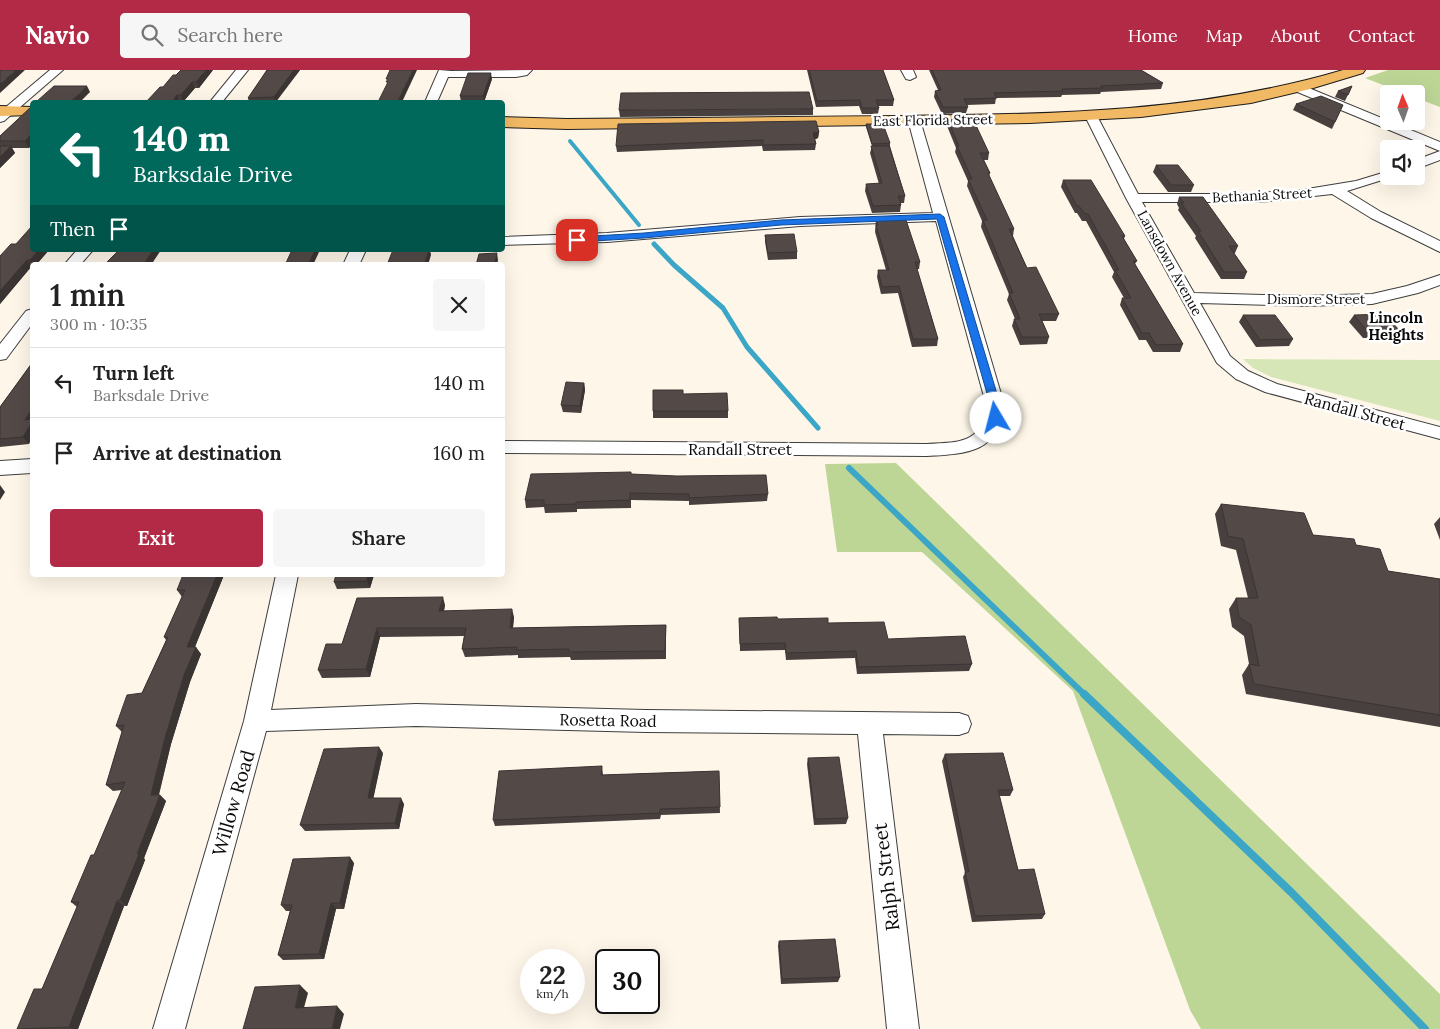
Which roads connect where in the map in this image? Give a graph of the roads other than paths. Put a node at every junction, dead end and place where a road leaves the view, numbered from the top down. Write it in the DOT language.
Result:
graph roads {
  1 [pos="57,70"];
  2 [pos="242,70"];
  3 [pos="526,70"];
  4 [pos="1358,70"];
  5 [pos="444,72"];
  6 [pos="1299,88"];
  7 [pos="218,100"];
  8 [pos="431,100"];
  9 [pos="30,111"];
  10 [pos="3,113"];
  11 [pos="1092,116"];
  12 [pos="914,120"];
  13 [pos="505,122"];
  14 [pos="1440,148"];
  15 [pos="1440,155"];
  16 [pos="1425,161"];
  17 [pos="1380,177"];
  18 [pos="1334,189"];
  19 [pos="1133,198"];
  20 [pos="940,217"];
  21 [pos="505,242"];
  22 [pos="1440,247"];
  23 [pos="83,252"];
  24 [pos="75,262"];
  25 [pos="1440,280"];
  26 [pos="1190,298"];
  27 [pos="30,317"];
  28 [pos="0,356"];
  29 [pos="1271,388"];
  30 [pos="1440,433"];
  31 [pos="505,447"];
  32 [pos="30,466"];
  33 [pos="0,468"];
  34 [pos="287,577"];
  35 [pos="256,721"];
  36 [pos="869,724"];
  37 [pos="959,724"];
  38 [pos="169,1029"];
  39 [pos="903,1029"];
  1 -- 10 [label="street"];
  2 -- 7 [label="street"];
  3 -- 5 [label="street"];
  4 -- 6 [label="main road, East Florida Street"];
  5 -- 8 [label="street"];
  6 -- 11 [label="main road, East Florida Street"];
  6 -- 14 [label="street"];
  9 -- 10 [label="main road"];
  11 -- 12 [label="main road, East Florida Street"];
  11 -- 19 [label="street, Lansdown Avenue"];
  12 -- 13 [label="main road, East Florida Street"];
  12 -- 20 [label="street"];
  15 -- 16 [label="street"];
  17 -- 18 [label="street, Bethania Street"];
  18 -- 19 [label="street, Bethania Street"];
  18 -- 22 [label="street"];
  19 -- 26 [label="street, Lansdown Avenue"];
  20 -- 21 [label="street"];
  20 -- 31 [label="street, Randall Street"];
  23 -- 24 [label="street"];
  25 -- 26 [label="street, Dismore Street"];
  26 -- 29 [label="street, Lansdown Avenue"];
  27 -- 28 [label="street"];
  29 -- 30 [label="street, Randall Street"];
  32 -- 33 [label="street"];
  34 -- 35 [label="street, Willow Road"];
  35 -- 36 [label="street, Rosetta Road"];
  35 -- 38 [label="street, Willow Road"];
  36 -- 37 [label="street, Rosetta Road"];
  36 -- 39 [label="street, Ralph Street"];
}
